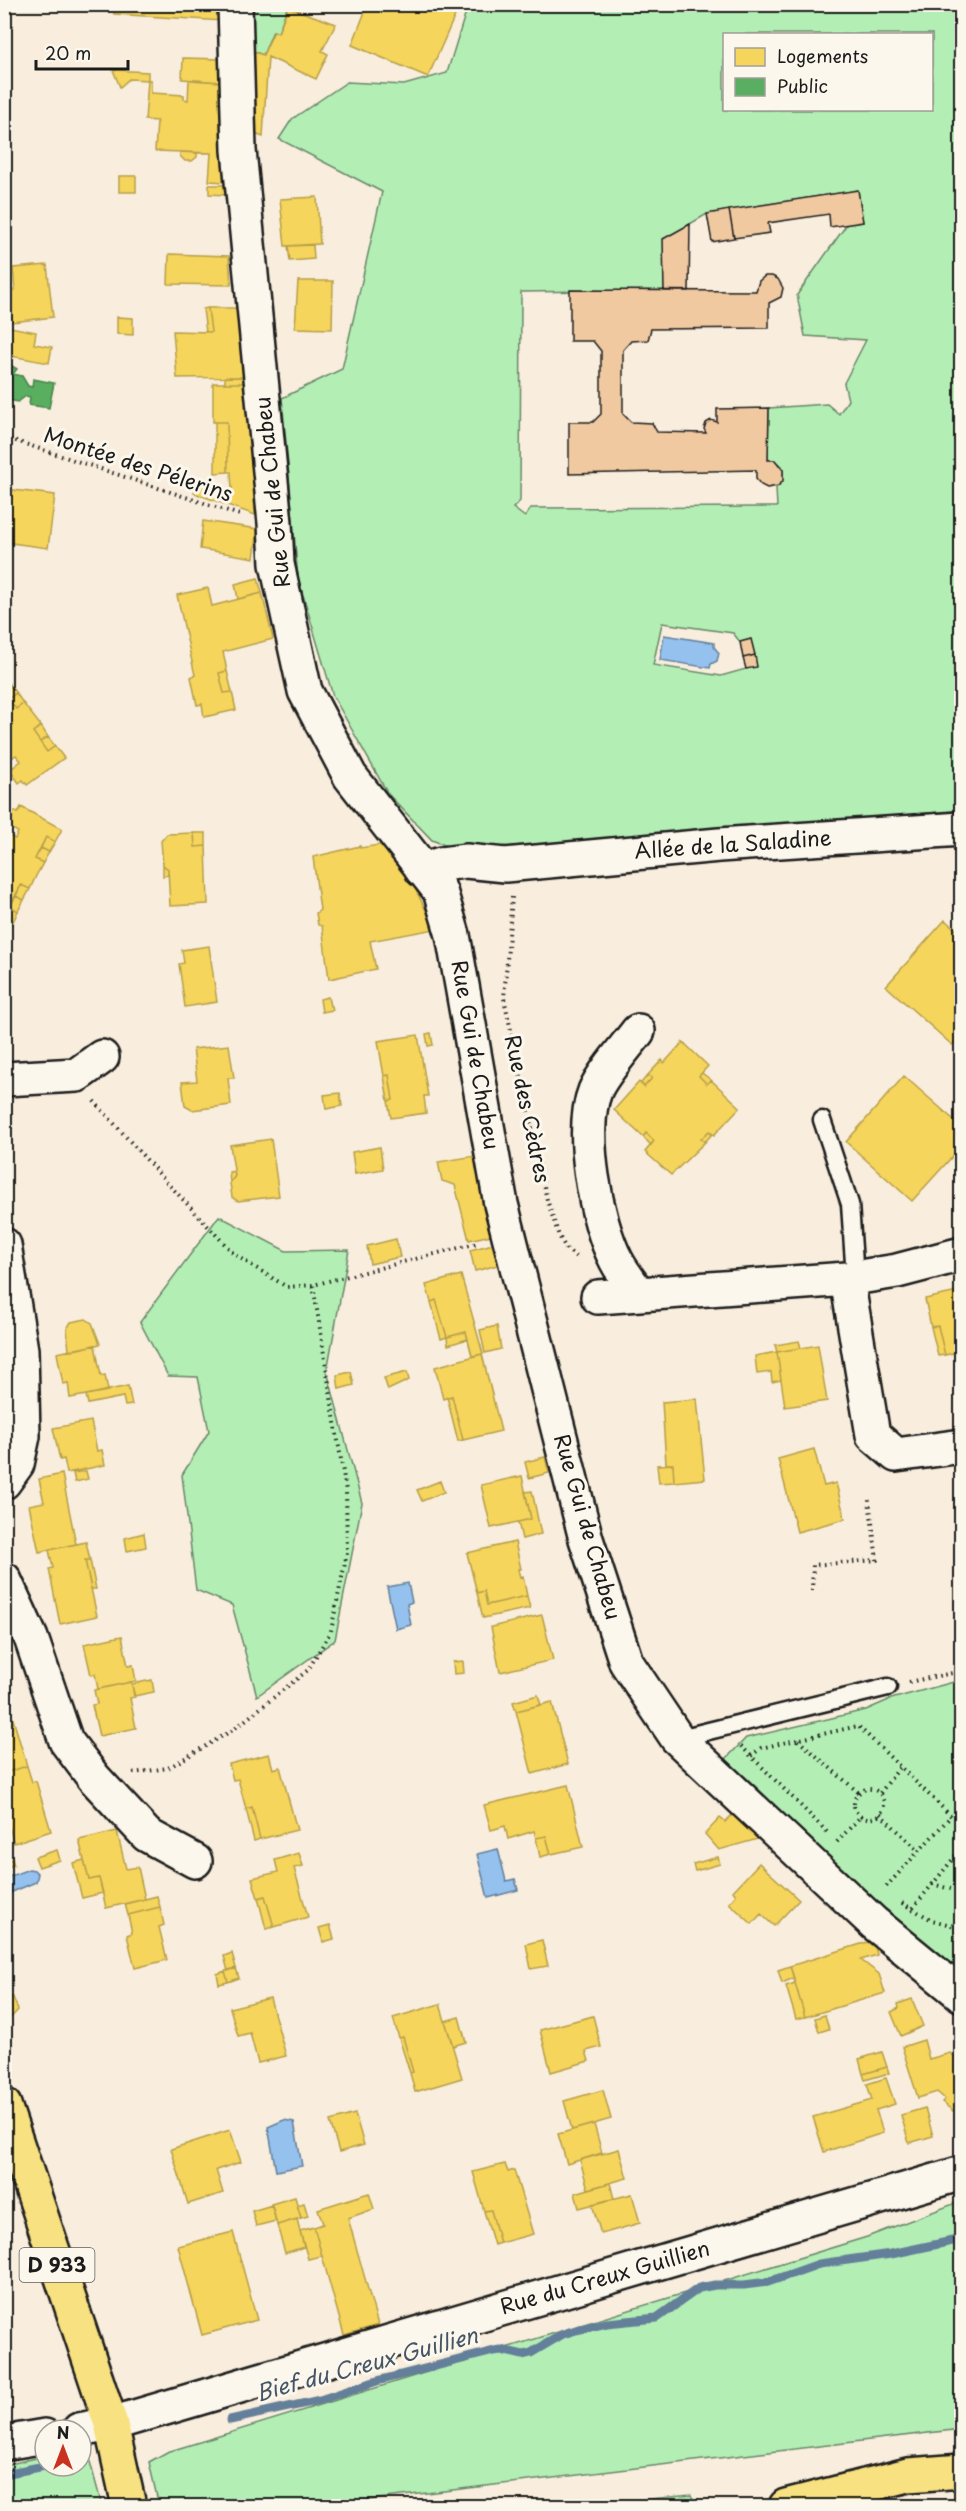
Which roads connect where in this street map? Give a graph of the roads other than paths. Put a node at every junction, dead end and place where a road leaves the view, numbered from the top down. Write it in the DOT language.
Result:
graph roads {
  1 [pos="235,4"];
  2 [pos="962,829"];
  3 [pos="431,880"];
  4 [pos="638,1032"];
  5 [pos="89,1066"];
  6 [pos="4,1079"];
  7 [pos="822,1120"];
  8 [pos="4,1245"];
  9 [pos="962,1254"];
  10 [pos="851,1279"];
  11 [pos="639,1294"];
  12 [pos="598,1298"];
  13 [pos="962,1446"];
  14 [pos="4,1482"];
  15 [pos="4,1579"];
  16 [pos="888,1687"];
  17 [pos="681,1743"];
  18 [pos="195,1862"];
  19 [pos="962,1995"];
  20 [pos="4,2105"];
  21 [pos="962,2173"];
  22 [pos="111,2424"];
  23 [pos="93,2427"];
  24 [pos="33,2438"];
  25 [pos="4,2443"];
  26 [pos="962,2471"];
  27 [pos="129,2506"];
  28 [pos="786,2506"];
  1 -- 3 [label="street, Rue Gui de Chabeu"];
  2 -- 3 [label="street, Allée de la Saladine"];
  3 -- 17 [label="street, Rue Gui de Chabeu"];
  4 -- 11 [label="street"];
  5 -- 6 [label="street"];
  7 -- 10 [label="lane"];
  8 -- 14 [label="street"];
  9 -- 10 [label="street"];
  10 -- 11 [label="street"];
  10 -- 13 [label="street"];
  11 -- 12 [label="street"];
  15 -- 18 [label="street"];
  16 -- 17 [label="lane"];
  17 -- 19 [label="street, Rue Gui de Chabeu"];
  20 -- 22 [label="main road, D 933"];
  21 -- 22 [label="street, Rue du Creux Guillien"];
  22 -- 23 [label="street, Rue du Creux Guillien"];
  22 -- 27 [label="main road, D 933"];
  24 -- 25 [label="street"];
  26 -- 28 [label="main road"];
}
